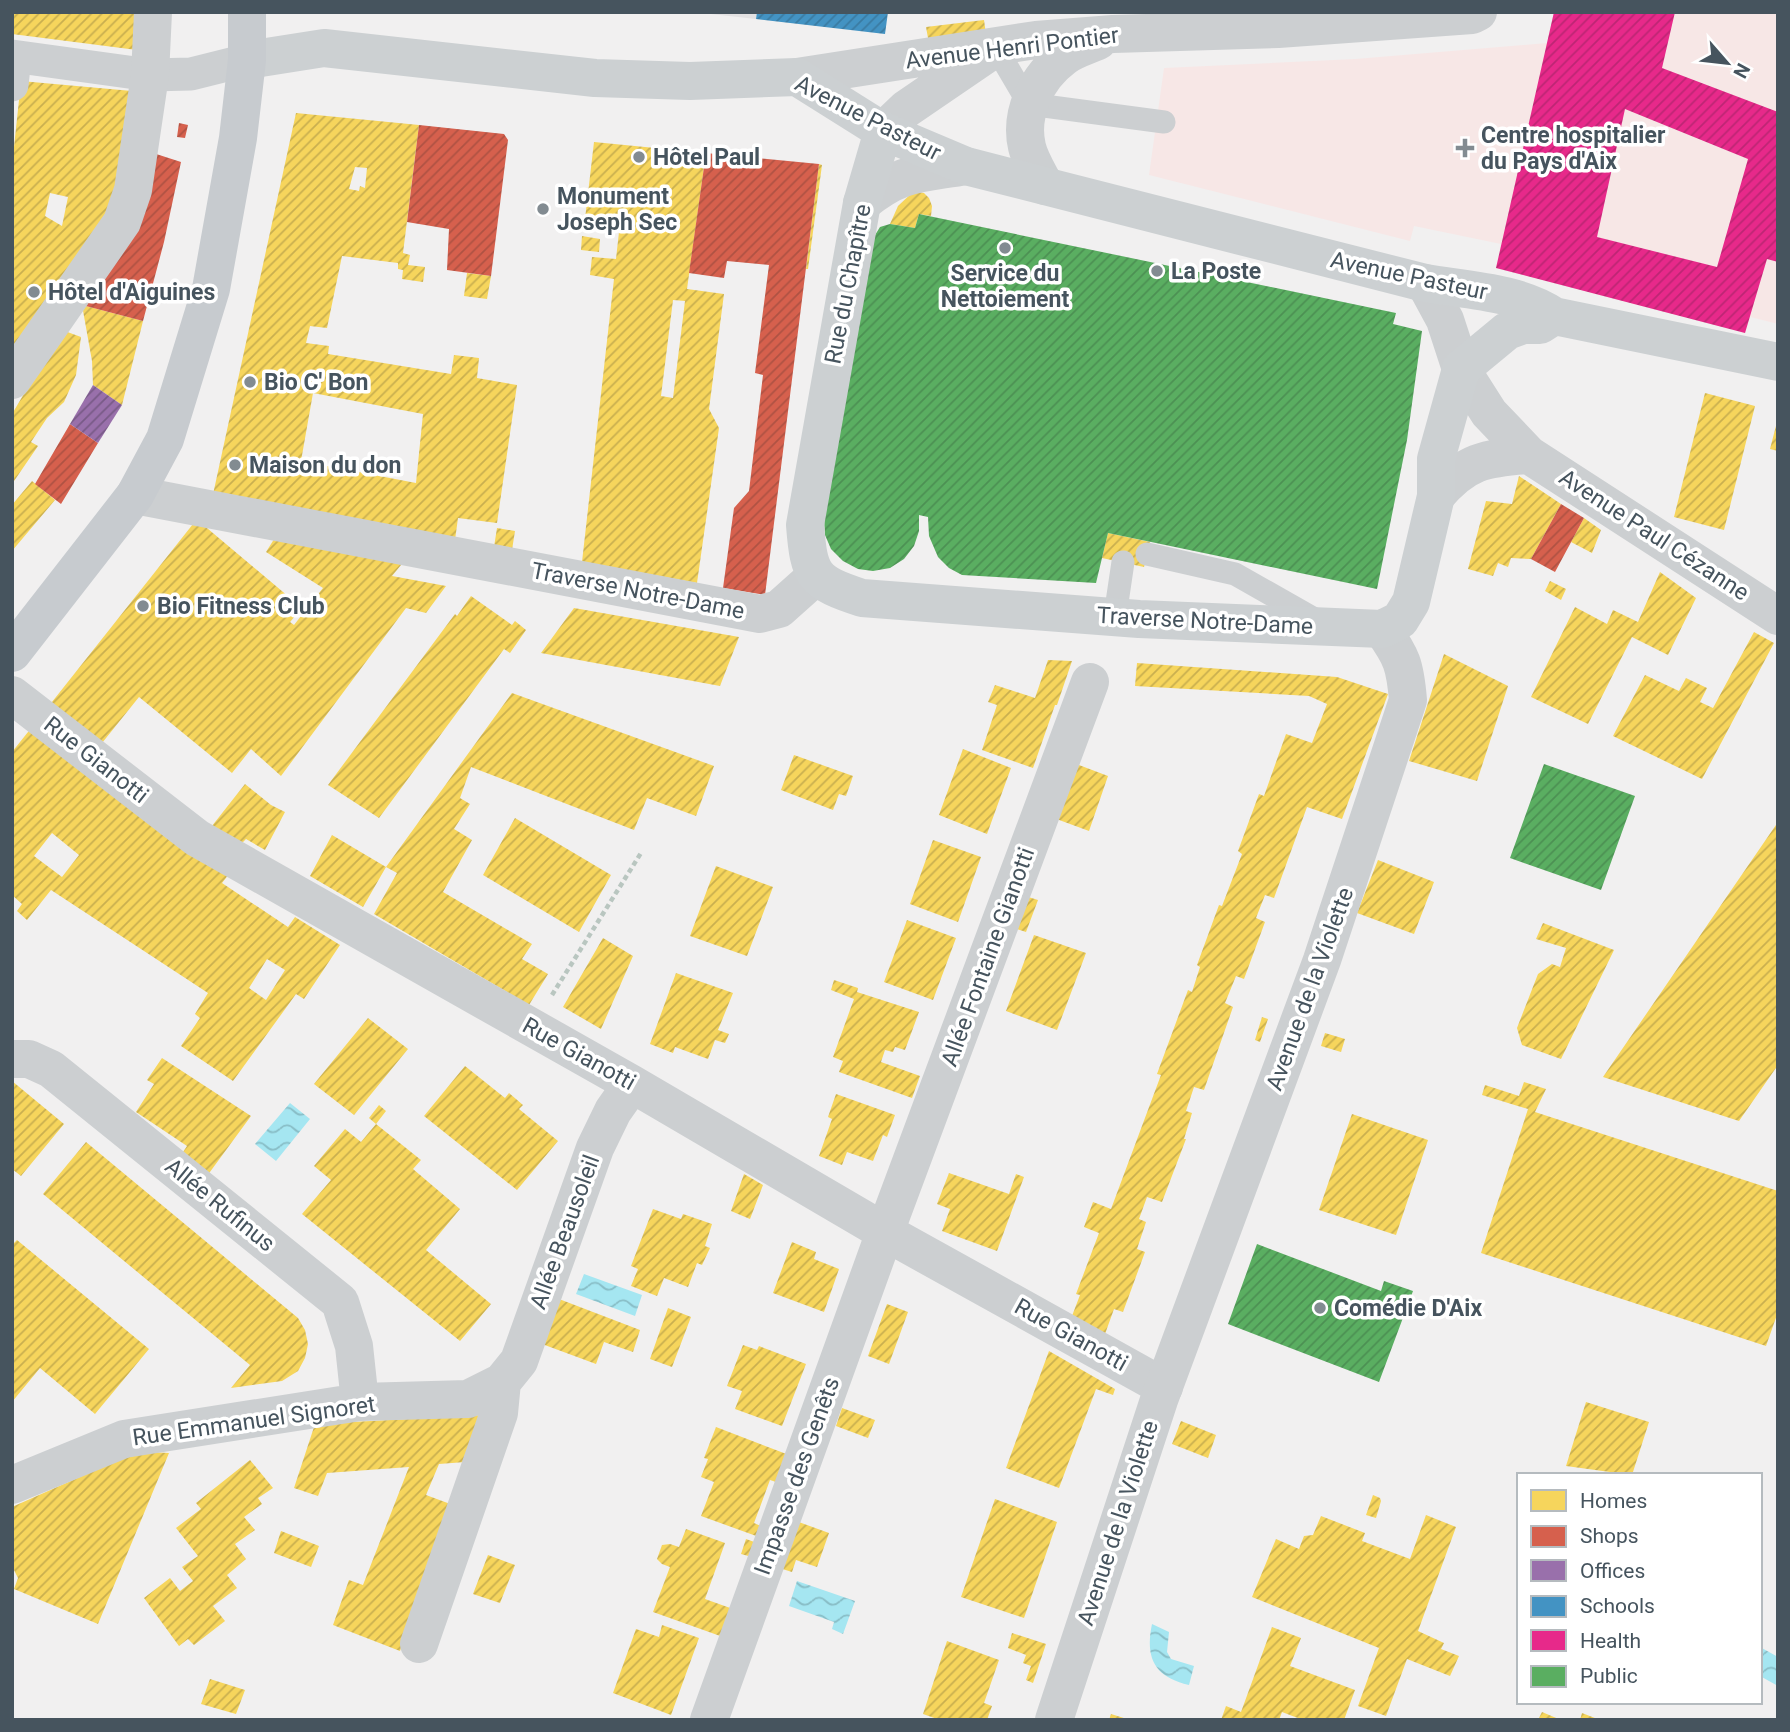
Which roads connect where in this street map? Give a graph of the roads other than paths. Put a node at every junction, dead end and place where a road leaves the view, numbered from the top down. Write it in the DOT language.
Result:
graph roads {
  1 [pos="153,12"];
  2 [pos="247,12"];
  3 [pos="1478,12"];
  4 [pos="1114,23"];
  5 [pos="996,48"];
  6 [pos="247,60"];
  7 [pos="13,66"];
  8 [pos="150,75"];
  9 [pos="797,77"];
  10 [pos="1028,104"];
  11 [pos="1164,122"];
  12 [pos="883,131"];
  13 [pos="967,166"];
  14 [pos="1045,186"];
  15 [pos="862,203"];
  16 [pos="1425,283"];
  17 [pos="1554,316"];
  18 [pos="1778,362"];
  19 [pos="1461,369"];
  20 [pos="12,380"];
  21 [pos="825,410"];
  22 [pos="1530,455"];
  23 [pos="834,459"];
  24 [pos="135,495"];
  25 [pos="1436,496"];
  26 [pos="1147,554"];
  27 [pos="1123,562"];
  28 [pos="816,576"];
  29 [pos="1115,616"];
  30 [pos="1778,616"];
  31 [pos="1331,628"];
  32 [pos="1382,629"];
  33 [pos="12,653"];
  34 [pos="1090,682"];
  35 [pos="12,695"];
  36 [pos="12,1059"];
  37 [pos="632,1084"];
  38 [pos="885,1232"];
  39 [pos="502,1382"];
  40 [pos="1164,1387"];
  41 [pos="360,1402"];
  42 [pos="12,1485"];
  43 [pos="419,1644"];
  44 [pos="709,1720"];
  45 [pos="1054,1720"];
  1 -- 8 [label="street"];
  2 -- 6 [label="main road"];
  3 -- 4 [label="street, Avenue Henri Pontier"];
  4 -- 5 [label="street, Avenue Henri Pontier"];
  4 -- 10 [label="street"];
  5 -- 9 [label="street, Avenue Henri Pontier"];
  5 -- 10 [label="lane"];
  5 -- 12 [label="street"];
  6 -- 8 [label="street"];
  6 -- 9 [label="main road, Avenue Pasteur"];
  6 -- 24 [label="main road"];
  7 -- 8 [label="street"];
  8 -- 20 [label="street"];
  9 -- 12 [label="main road, Avenue Pasteur"];
  10 -- 11 [label="lane"];
  10 -- 14 [label="street"];
  12 -- 13 [label="main road, Avenue Pasteur"];
  12 -- 15 [label="main road, Rue du Chapître"];
  13 -- 14 [label="main road, Avenue Pasteur"];
  13 -- 15 [label="street"];
  14 -- 16 [label="main road, Avenue Pasteur"];
  15 -- 21 [label="main road, Rue du Chapître"];
  16 -- 17 [label="main road, Avenue Pasteur"];
  16 -- 19 [label="street, Avenue Paul Cézanne"];
  17 -- 18 [label="main road, Avenue Pasteur"];
  17 -- 19 [label="main road"];
  19 -- 22 [label="street, Avenue Paul Cézanne"];
  19 -- 25 [label="main road"];
  21 -- 23 [label="lane"];
  21 -- 28 [label="main road, Rue du Chapître"];
  22 -- 25 [label="street"];
  22 -- 30 [label="street, Avenue Paul Cézanne"];
  24 -- 28 [label="street, Traverse Notre-Dame"];
  24 -- 33 [label="main road"];
  25 -- 32 [label="main road"];
  26 -- 31 [label="lane"];
  27 -- 29 [label="lane"];
  28 -- 29 [label="main road, Traverse Notre-Dame"];
  29 -- 31 [label="main road, Traverse Notre-Dame"];
  31 -- 32 [label="main road, Traverse Notre-Dame"];
  32 -- 40 [label="street, Avenue de la Violette"];
  34 -- 38 [label="street, Allée Fontaine Gianotti"];
  35 -- 37 [label="street, Rue Gianotti"];
  36 -- 41 [label="street, Allée Rufinus"];
  37 -- 38 [label="street, Rue Gianotti"];
  37 -- 39 [label="street, Allée Beausoleil"];
  38 -- 40 [label="street, Rue Gianotti"];
  38 -- 44 [label="street, Impasse des Genêts"];
  39 -- 41 [label="street, Rue Emmanuel Signoret"];
  39 -- 43 [label="street"];
  40 -- 45 [label="street, Avenue de la Violette"];
  41 -- 42 [label="street, Rue Emmanuel Signoret"];
}
